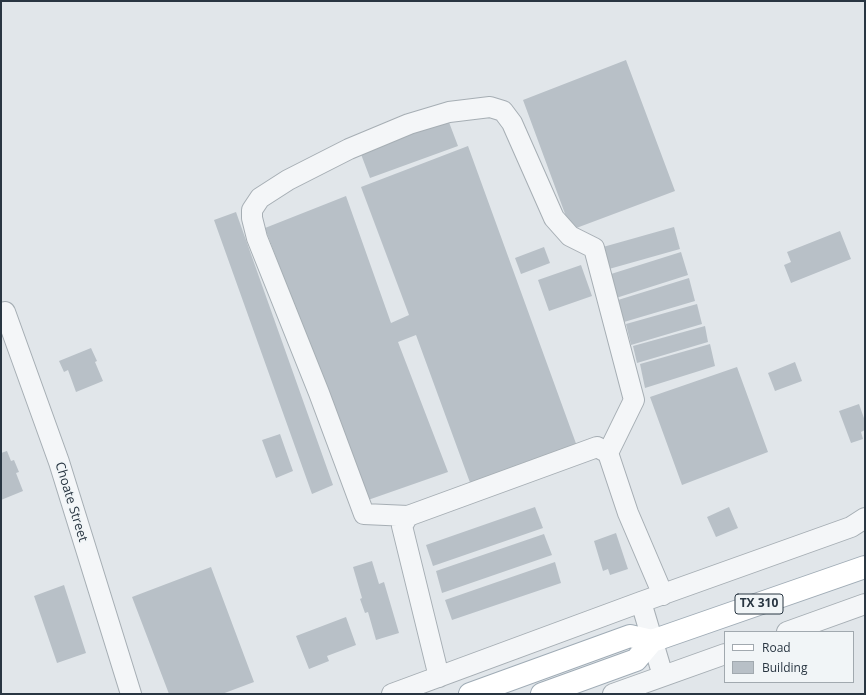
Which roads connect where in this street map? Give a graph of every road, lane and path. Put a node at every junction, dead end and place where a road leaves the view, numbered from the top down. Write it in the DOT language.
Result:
graph roads {
  1 [pos="6,312"];
  2 [pos="608,453"];
  3 [pos="408,516"];
  4 [pos="865,518"];
  5 [pos="865,566"];
  6 [pos="663,595"];
  7 [pos="641,602"];
  8 [pos="865,604"];
  9 [pos="790,631"];
  10 [pos="652,640"];
  11 [pos="724,654"];
  12 [pos="663,676"];
  13 [pos="439,677"];
  14 [pos="131,694"];
  15 [pos="392,694"];
  16 [pos="470,694"];
  17 [pos="542,694"];
  18 [pos="613,694"];
  1 -- 14 [label="street, Choate Street"];
  2 -- 3 [label="street"];
  2 -- 3 [label="street"];
  2 -- 6 [label="street"];
  3 -- 13 [label="street"];
  4 -- 6 [label="street"];
  5 -- 10 [label="main road, TX 310"];
  6 -- 7 [label="street"];
  7 -- 10 [label="street"];
  7 -- 13 [label="street"];
  8 -- 9 [label="street"];
  10 -- 12 [label="street"];
  10 -- 16 [label="main road, TX 310"];
  10 -- 17 [label="main road"];
  11 -- 12 [label="street"];
  12 -- 18 [label="street"];
  13 -- 15 [label="street"];
}
